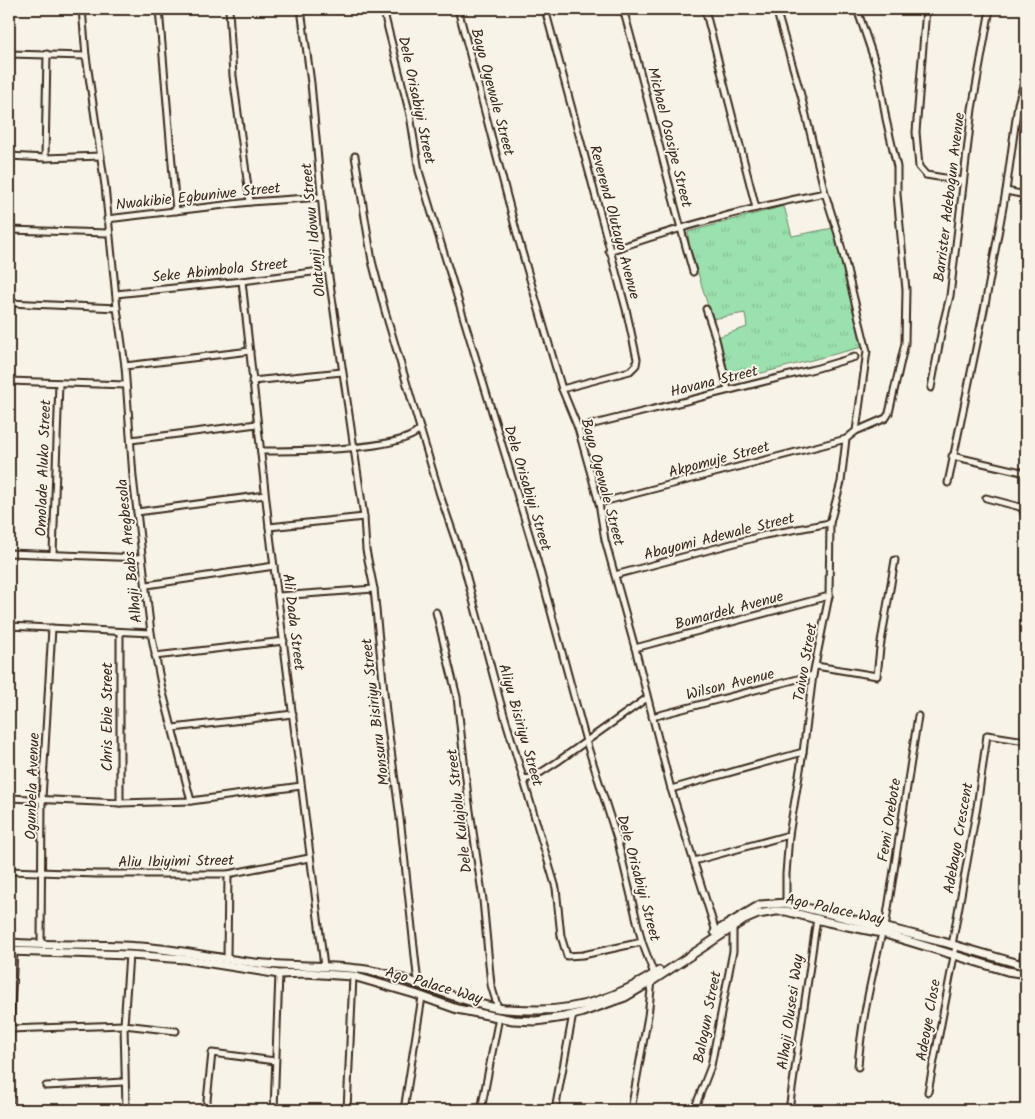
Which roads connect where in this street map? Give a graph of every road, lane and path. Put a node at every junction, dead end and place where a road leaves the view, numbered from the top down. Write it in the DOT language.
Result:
graph roads {
  1 [pos="82,9"];
  2 [pos="159,9"];
  3 [pos="229,9"];
  4 [pos="300,9"];
  5 [pos="383,9"];
  6 [pos="458,9"];
  7 [pos="545,9"];
  8 [pos="623,9"];
  9 [pos="705,9"];
  10 [pos="776,9"];
  11 [pos="857,9"];
  12 [pos="926,9"];
  13 [pos="990,9"];
  14 [pos="9,54"];
  15 [pos="46,54"];
  16 [pos="86,56"];
  17 [pos="1026,75"];
  18 [pos="9,156"];
  19 [pos="101,156"];
  20 [pos="355,156"];
  21 [pos="45,158"];
  22 [pos="963,181"];
  23 [pos="1006,191"];
  24 [pos="825,192"];
  25 [pos="1026,195"];
  26 [pos="322,197"];
  27 [pos="250,202"];
  28 [pos="756,208"];
  29 [pos="176,211"];
  30 [pos="107,219"];
  31 [pos="681,227"];
  32 [pos="9,230"];
  33 [pos="108,233"];
  34 [pos="609,251"];
  35 [pos="328,270"];
  36 [pos="693,272"];
  37 [pos="242,281"];
  38 [pos="116,294"];
  39 [pos="9,303"];
  40 [pos="117,308"];
  41 [pos="706,309"];
  42 [pos="250,351"];
  43 [pos="855,357"];
  44 [pos="125,366"];
  45 [pos="342,372"];
  46 [pos="9,381"];
  47 [pos="252,381"];
  48 [pos="59,383"];
  49 [pos="126,385"];
  50 [pos="931,388"];
  51 [pos="562,389"];
  52 [pos="728,390"];
  53 [pos="257,424"];
  54 [pos="578,428"];
  55 [pos="420,429"];
  56 [pos="856,431"];
  57 [pos="846,439"];
  58 [pos="131,440"];
  59 [pos="353,448"];
  60 [pos="261,451"];
  61 [pos="952,456"];
  62 [pos="1026,473"];
  63 [pos="948,483"];
  64 [pos="265,494"];
  65 [pos="986,498"];
  66 [pos="599,503"];
  67 [pos="137,512"];
  68 [pos="364,517"];
  69 [pos="1026,522"];
  70 [pos="830,523"];
  71 [pos="269,527"];
  72 [pos="9,553"];
  73 [pos="53,554"];
  74 [pos="142,558"];
  75 [pos="895,560"];
  76 [pos="274,566"];
  77 [pos="615,576"];
  78 [pos="147,585"];
  79 [pos="374,588"];
  80 [pos="278,596"];
  81 [pos="829,596"];
  82 [pos="436,612"];
  83 [pos="9,626"];
  84 [pos="52,628"];
  85 [pos="120,632"];
  86 [pos="151,634"];
  87 [pos="284,641"];
  88 [pos="635,648"];
  89 [pos="155,656"];
  90 [pos="816,666"];
  91 [pos="813,675"];
  92 [pos="647,698"];
  93 [pos="293,714"];
  94 [pos="918,716"];
  95 [pos="652,717"];
  96 [pos="173,728"];
  97 [pos="586,741"];
  98 [pos="1026,741"];
  99 [pos="803,752"];
  100 [pos="524,780"];
  101 [pos="301,786"];
  102 [pos="671,789"];
  103 [pos="9,798"];
  104 [pos="42,799"];
  105 [pos="191,801"];
  106 [pos="120,803"];
  107 [pos="789,835"];
  108 [pos="309,858"];
  109 [pos="694,861"];
  110 [pos="9,871"];
  111 [pos="42,872"];
  112 [pos="228,874"];
  113 [pos="786,902"];
  114 [pos="817,918"];
  115 [pos="733,927"];
  116 [pos="884,931"];
  117 [pos="716,932"];
  118 [pos="1026,935"];
  119 [pos="642,942"];
  120 [pos="9,943"];
  121 [pos="41,945"];
  122 [pos="954,948"];
  123 [pos="11,951"];
  124 [pos="129,955"];
  125 [pos="227,959"];
  126 [pos="324,966"];
  127 [pos="1024,966"];
  128 [pos="381,973"];
  129 [pos="279,974"];
  130 [pos="1026,974"];
  131 [pos="391,975"];
  132 [pos="353,976"];
  133 [pos="653,978"];
  134 [pos="375,982"];
  135 [pos="420,984"];
  136 [pos="384,985"];
  137 [pos="422,997"];
  138 [pos="498,1008"];
  139 [pos="573,1014"];
  140 [pos="499,1017"];
  141 [pos="124,1025"];
  142 [pos="9,1030"];
  143 [pos="176,1031"];
  144 [pos="276,1061"];
  145 [pos="858,1066"];
  146 [pos="124,1082"];
  147 [pos="46,1086"];
  148 [pos="928,1092"];
  149 [pos="9,1110"];
  150 [pos="126,1110"];
  151 [pos="206,1110"];
  152 [pos="274,1110"];
  153 [pos="347,1110"];
  154 [pos="404,1110"];
  155 [pos="481,1110"];
  156 [pos="555,1110"];
  157 [pos="631,1110"];
  158 [pos="694,1110"];
  159 [pos="789,1110"];
  1 -- 16 [label="street, Alhaji Babs Aregbesola"];
  2 -- 29 [label="street"];
  3 -- 27 [label="street"];
  4 -- 26 [label="street, Olatunji Idowu Street"];
  5 -- 97 [label="street, Dele Orisabiyi Street"];
  6 -- 51 [label="street, Bayo Oyewale Street"];
  7 -- 34 [label="street, Reverend Olutayo Avenue"];
  8 -- 31 [label="street, Michael Ososipe Street"];
  9 -- 28 [label="street"];
  10 -- 24 [label="street"];
  11 -- 56 [label="street"];
  12 -- 22 [label="street"];
  13 -- 22 [label="street, Barrister Adebogun Avenue"];
  14 -- 15 [label="street"];
  15 -- 16 [label="street"];
  15 -- 21 [label="street"];
  16 -- 19 [label="street, Alhaji Babs Aregbesola"];
  17 -- 23 [label="street"];
  18 -- 21 [label="street"];
  19 -- 21 [label="street"];
  19 -- 30 [label="street, Alhaji Babs Aregbesola"];
  20 -- 55 [label="street, Aliyu Bisiriyu Street"];
  22 -- 50 [label="street, Barrister Adebogun Avenue"];
  23 -- 25 [label="street"];
  23 -- 61 [label="street"];
  24 -- 28 [label="street"];
  24 -- 56 [label="street"];
  26 -- 27 [label="street, Nwakibie Egbuniwe Street"];
  26 -- 35 [label="street, Olatunji Idowu Street"];
  27 -- 29 [label="street, Nwakibie Egbuniwe Street"];
  28 -- 31 [label="street"];
  29 -- 30 [label="street, Nwakibie Egbuniwe Street"];
  30 -- 33 [label="street, Alhaji Babs Aregbesola"];
  31 -- 34 [label="street"];
  31 -- 36 [label="street, Michael Ososipe Street"];
  32 -- 33 [label="street"];
  33 -- 38 [label="street, Alhaji Babs Aregbesola"];
  34 -- 51 [label="street, Reverend Olutayo Avenue"];
  35 -- 37 [label="street, Seke Abimbola Street"];
  35 -- 45 [label="street, Olatunji Idowu Street"];
  37 -- 38 [label="street, Seke Abimbola Street"];
  37 -- 42 [label="street, Ali Dada Street"];
  38 -- 40 [label="street, Alhaji Babs Aregbesola"];
  39 -- 40 [label="street"];
  40 -- 44 [label="street, Alhaji Babs Aregbesola"];
  41 -- 52 [label="street"];
  42 -- 44 [label="street"];
  42 -- 47 [label="street, Ali Dada Street"];
  43 -- 52 [label="street, Havana Street"];
  44 -- 49 [label="street, Alhaji Babs Aregbesola"];
  45 -- 47 [label="street"];
  45 -- 59 [label="street, Olatunji Idowu Street"];
  46 -- 48 [label="street"];
  47 -- 53 [label="street, Ali Dada Street"];
  48 -- 49 [label="street"];
  48 -- 73 [label="street, Omolade Aluko Street"];
  49 -- 58 [label="street, Alhaji Babs Aregbesola"];
  51 -- 54 [label="street, Bayo Oyewale Street"];
  52 -- 54 [label="street, Havana Street"];
  53 -- 58 [label="street"];
  53 -- 60 [label="street, Ali Dada Street"];
  54 -- 66 [label="street, Bayo Oyewale Street"];
  55 -- 59 [label="street"];
  55 -- 100 [label="street, Aliyu Bisiriyu Street"];
  56 -- 57 [label="street"];
  57 -- 66 [label="street, Akpomuje Street"];
  57 -- 70 [label="street, Taiwo Street"];
  58 -- 67 [label="street, Alhaji Babs Aregbesola"];
  59 -- 60 [label="street"];
  59 -- 68 [label="street, Monsuru Bisiriyu Street"];
  60 -- 64 [label="street, Ali Dada Street"];
  61 -- 62 [label="street"];
  61 -- 63 [label="street"];
  64 -- 67 [label="street"];
  64 -- 71 [label="street, Ali Dada Street"];
  65 -- 69 [label="street"];
  66 -- 77 [label="street, Bayo Oyewale Street"];
  67 -- 74 [label="street, Alhaji Babs Aregbesola"];
  68 -- 71 [label="street"];
  68 -- 79 [label="street, Monsuru Bisiriyu Street"];
  70 -- 77 [label="street, Abayomi Adewale Street"];
  70 -- 81 [label="street, Taiwo Street"];
  71 -- 76 [label="street, Ali Dada Street"];
  72 -- 73 [label="street"];
  73 -- 74 [label="street"];
  74 -- 78 [label="street, Alhaji Babs Aregbesola"];
  75 -- 90 [label="street"];
  76 -- 78 [label="street"];
  76 -- 80 [label="street, Ali Dada Street"];
  77 -- 88 [label="street, Bayo Oyewale Street"];
  78 -- 86 [label="street, Alhaji Babs Aregbesola"];
  79 -- 80 [label="street"];
  79 -- 135 [label="street, Monsuru Bisiriyu Street"];
  80 -- 87 [label="street, Ali Dada Street"];
  81 -- 88 [label="street, Bomardek Avenue"];
  81 -- 90 [label="street, Taiwo Street"];
  82 -- 138 [label="street, Dele Kulajolu Street"];
  83 -- 84 [label="street"];
  84 -- 85 [label="street"];
  84 -- 104 [label="street, Ogunbela Avenue"];
  85 -- 86 [label="street"];
  85 -- 106 [label="street, Chris Ebie Street"];
  86 -- 89 [label="street, Alhaji Babs Aregbesola"];
  87 -- 89 [label="street"];
  87 -- 93 [label="street, Ali Dada Street"];
  88 -- 92 [label="street, Bayo Oyewale Street"];
  89 -- 96 [label="street, Alhaji Babs Aregbesola"];
  90 -- 91 [label="street, Taiwo Street"];
  91 -- 95 [label="street, Wilson Avenue"];
  91 -- 99 [label="street, Taiwo Street"];
  92 -- 95 [label="street, Bayo Oyewale Street"];
  92 -- 97 [label="street"];
  93 -- 96 [label="street"];
  93 -- 101 [label="street, Ali Dada Street"];
  94 -- 116 [label="street, Femi Orebote"];
  95 -- 102 [label="street, Bayo Oyewale Street"];
  96 -- 105 [label="street, Alhaji Babs Aregbesola"];
  97 -- 100 [label="street"];
  97 -- 119 [label="street, Dele Orisabiyi Street"];
  98 -- 122 [label="street, Adebayo Crescent"];
  99 -- 102 [label="street"];
  99 -- 107 [label="street, Taiwo Street"];
  100 -- 119 [label="street, Aliyu Bisiriyu Street"];
  101 -- 105 [label="street"];
  101 -- 108 [label="street, Ali Dada Street"];
  102 -- 109 [label="street, Bayo Oyewale Street"];
  103 -- 104 [label="street"];
  104 -- 106 [label="street"];
  104 -- 111 [label="street, Ogunbela Avenue"];
  105 -- 106 [label="street"];
  107 -- 109 [label="street"];
  107 -- 113 [label="street, Taiwo Street"];
  108 -- 112 [label="street, Aliu Ibiyimi Street"];
  108 -- 126 [label="street, Ali Dada Street"];
  109 -- 117 [label="street, Bayo Oyewale Street"];
  110 -- 111 [label="street, Aliu Ibiyimi Street"];
  111 -- 112 [label="street, Aliu Ibiyimi Street"];
  111 -- 121 [label="street, Ogunbela Avenue"];
  112 -- 125 [label="street"];
  113 -- 116 [label="main road, Ago Palace Way"];
  113 -- 117 [label="main road, Ago Palace Way"];
  114 -- 115 [label="main road, Ago Palace Way"];
  114 -- 116 [label="main road, Ago Palace Way"];
  114 -- 159 [label="street, Alhaji Olusesi Way"];
  115 -- 133 [label="main road, Ago Palace Way"];
  115 -- 158 [label="street, Balogun Street"];
  116 -- 122 [label="main road, Ago Palace Way"];
  116 -- 145 [label="street, Femi Orebote"];
  117 -- 133 [label="main road, Ago Palace Way"];
  118 -- 127 [label="street"];
  119 -- 133 [label="street, Dele Orisabiyi Street"];
  120 -- 121 [label="main road, Ago Palace Way"];
  121 -- 125 [label="main road, Ago Palace Way"];
  122 -- 127 [label="main road, Ago Palace Way"];
  122 -- 130 [label="main road, Ago Palace Way"];
  122 -- 148 [label="street, Adeoye Close"];
  123 -- 124 [label="main road, Ago Palace Way"];
  123 -- 142 [label="street"];
  124 -- 129 [label="main road, Ago Palace Way"];
  124 -- 141 [label="street"];
  125 -- 126 [label="main road, Ago Palace Way"];
  126 -- 128 [label="main road, Ago Palace Way"];
  128 -- 131 [label="main road, Ago Palace Way"];
  128 -- 134 [label="main road"];
  129 -- 132 [label="main road, Ago Palace Way"];
  129 -- 144 [label="street"];
  131 -- 135 [label="main road, Ago Palace Way"];
  131 -- 136 [label="main road"];
  132 -- 134 [label="main road, Ago Palace Way"];
  132 -- 153 [label="street"];
  133 -- 138 [label="main road, Ago Palace Way"];
  133 -- 139 [label="main road, Ago Palace Way"];
  133 -- 157 [label="street"];
  134 -- 136 [label="main road, Ago Palace Way"];
  135 -- 138 [label="main road, Ago Palace Way"];
  136 -- 137 [label="main road, Ago Palace Way"];
  137 -- 140 [label="main road, Ago Palace Way"];
  137 -- 154 [label="street"];
  139 -- 140 [label="main road, Ago Palace Way"];
  139 -- 156 [label="street"];
  140 -- 155 [label="street"];
  141 -- 142 [label="street"];
  141 -- 143 [label="street"];
  141 -- 146 [label="street"];
  142 -- 149 [label="street"];
  144 -- 151 [label="street"];
  144 -- 152 [label="street"];
  146 -- 147 [label="street"];
  146 -- 150 [label="street"];
}
